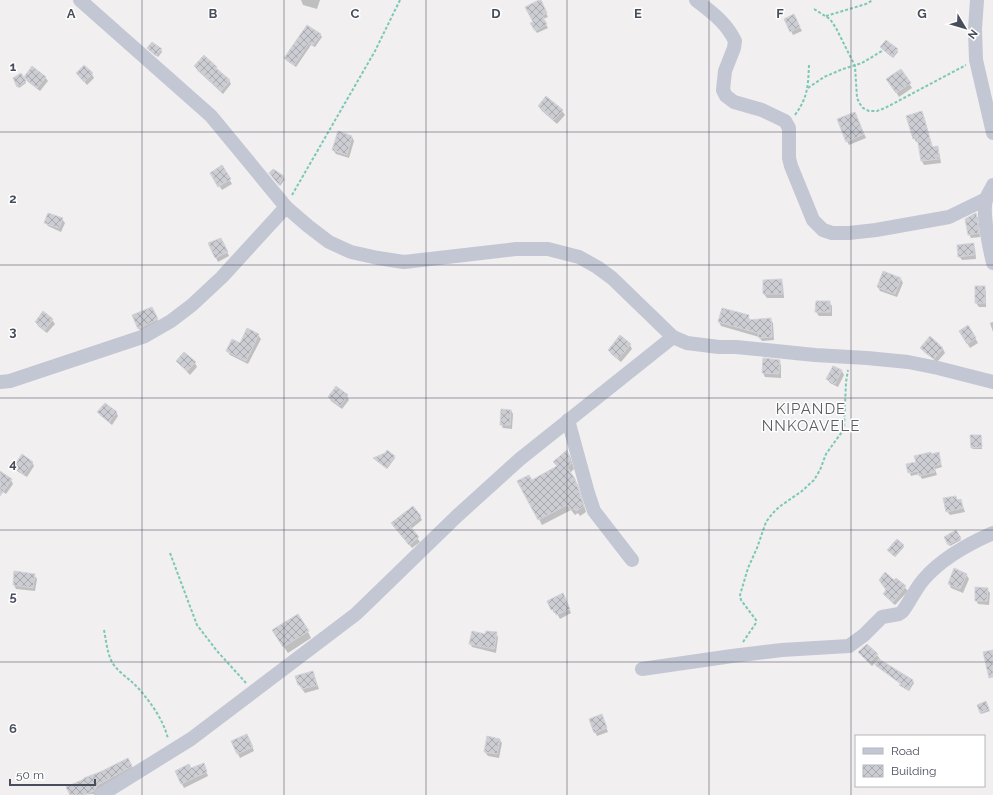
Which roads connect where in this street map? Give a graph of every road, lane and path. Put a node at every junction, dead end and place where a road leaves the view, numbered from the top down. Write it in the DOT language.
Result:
graph roads {
  1 [pos="80,0"];
  2 [pos="400,0"];
  3 [pos="696,0"];
  4 [pos="873,0"];
  5 [pos="978,0"];
  6 [pos="814,9"];
  7 [pos="826,16"];
  8 [pos="882,51"];
  9 [pos="976,60"];
  10 [pos="809,65"];
  11 [pos="855,66"];
  12 [pos="808,88"];
  13 [pos="787,123"];
  14 [pos="993,133"];
  15 [pos="990,196"];
  16 [pos="286,207"];
  17 [pos="993,263"];
  18 [pos="673,337"];
  19 [pos="850,358"];
  20 [pos="0,382"];
  21 [pos="993,382"];
  22 [pos="568,420"];
  23 [pos="993,533"];
  24 [pos="170,553"];
  25 [pos="632,560"];
  26 [pos="104,630"];
  27 [pos="732,656"];
  28 [pos="642,669"];
  29 [pos="253,692"];
  30 [pos="170,752"];
  31 [pos="101,795"];
  1 -- 16 [label="street"];
  2 -- 16 [label="path"];
  3 -- 13 [label="street"];
  4 -- 7 [label="path"];
  5 -- 9 [label="street"];
  6 -- 7 [label="path"];
  7 -- 11 [label="path"];
  8 -- 11 [label="path"];
  9 -- 11 [label="path"];
  9 -- 14 [label="street"];
  10 -- 12 [label="path"];
  11 -- 12 [label="path"];
  12 -- 13 [label="path"];
  13 -- 15 [label="street"];
  15 -- 17 [label="street"];
  16 -- 18 [label="street"];
  16 -- 20 [label="street"];
  18 -- 19 [label="street"];
  18 -- 22 [label="street"];
  19 -- 21 [label="street"];
  19 -- 27 [label="path"];
  22 -- 25 [label="street"];
  22 -- 29 [label="street"];
  23 -- 27 [label="street"];
  24 -- 29 [label="path"];
  26 -- 30 [label="path"];
  27 -- 28 [label="street"];
  29 -- 30 [label="street"];
  30 -- 31 [label="street"];
}
